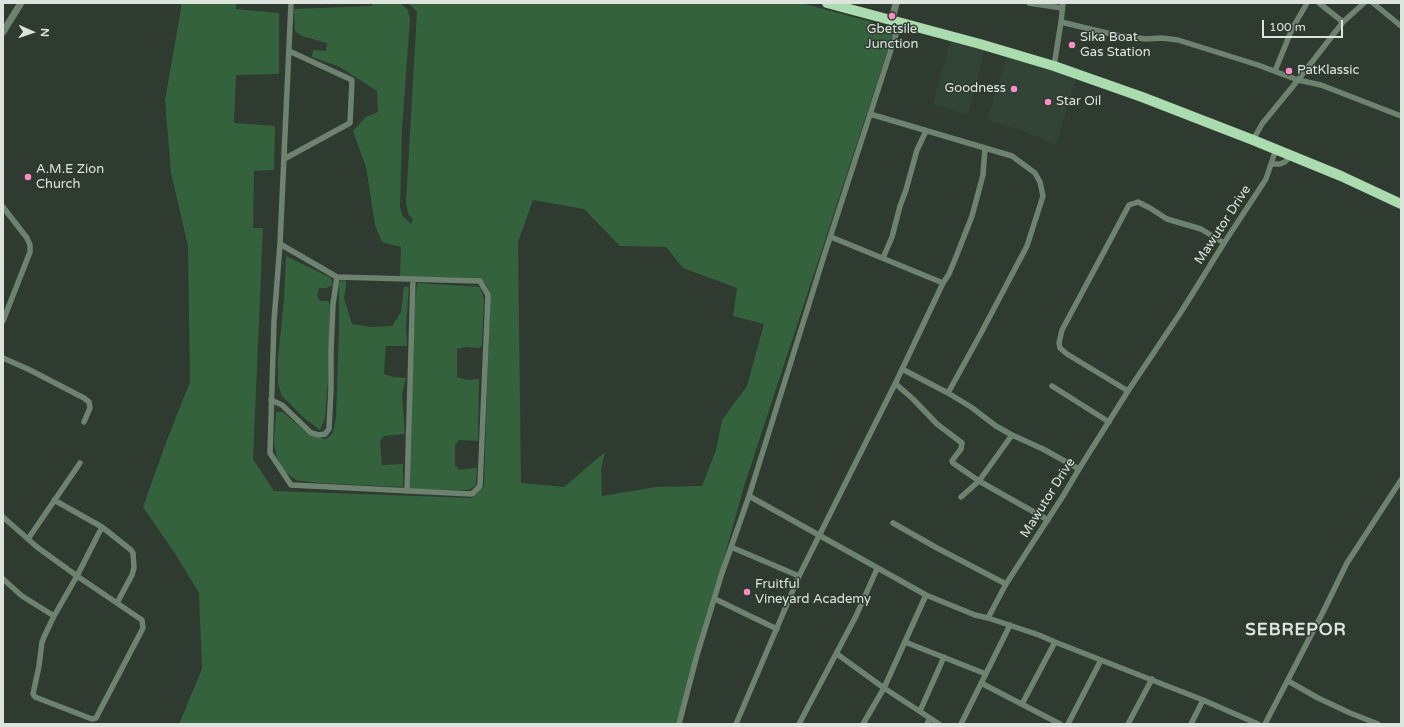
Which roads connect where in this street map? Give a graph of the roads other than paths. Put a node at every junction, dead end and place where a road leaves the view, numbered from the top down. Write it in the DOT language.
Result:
graph roads {
  1 [pos="21,3"];
  2 [pos="291,3"];
  3 [pos="827,3"];
  4 [pos="896,3"];
  5 [pos="1029,3"];
  6 [pos="1307,3"];
  7 [pos="1319,3"];
  8 [pos="1364,3"];
  9 [pos="1373,3"];
  10 [pos="1063,5"];
  11 [pos="896,21"];
  12 [pos="1061,22"];
  13 [pos="1343,22"];
  14 [pos="1401,26"];
  15 [pos="3,32"];
  16 [pos="288,51"];
  17 [pos="1054,66"];
  18 [pos="1275,71"];
  19 [pos="1298,80"];
  20 [pos="870,114"];
  21 [pos="1401,116"];
  22 [pos="926,131"];
  23 [pos="1253,140"];
  24 [pos="985,148"];
  25 [pos="1276,149"];
  26 [pos="1292,155"];
  27 [pos="284,159"];
  28 [pos="1271,164"];
  29 [pos="1401,204"];
  30 [pos="3,207"];
  31 [pos="831,237"];
  32 [pos="1224,243"];
  33 [pos="280,244"];
  34 [pos="884,258"];
  35 [pos="337,277"];
  36 [pos="413,279"];
  37 [pos="943,283"];
  38 [pos="3,322"];
  39 [pos="3,358"];
  40 [pos="902,369"];
  41 [pos="896,382"];
  42 [pos="1052,386"];
  43 [pos="1128,391"];
  44 [pos="948,393"];
  45 [pos="272,400"];
  46 [pos="84,422"];
  47 [pos="1109,422"];
  48 [pos="1012,435"];
  49 [pos="80,463"];
  50 [pos="1079,469"];
  51 [pos="1401,480"];
  52 [pos="979,481"];
  53 [pos="407,491"];
  54 [pos="749,496"];
  55 [pos="961,498"];
  56 [pos="54,500"];
  57 [pos="3,517"];
  58 [pos="1048,520"];
  59 [pos="893,523"];
  60 [pos="102,527"];
  61 [pos="819,536"];
  62 [pos="28,539"];
  63 [pos="731,548"];
  64 [pos="877,569"];
  65 [pos="76,576"];
  66 [pos="799,576"];
  67 [pos="3,579"];
  68 [pos="1006,584"];
  69 [pos="926,595"];
  70 [pos="715,599"];
  71 [pos="117,603"];
  72 [pos="54,616"];
  73 [pos="988,618"];
  74 [pos="1010,625"];
  75 [pos="777,628"];
  76 [pos="905,642"];
  77 [pos="1056,642"];
  78 [pos="837,654"];
  79 [pos="944,657"];
  80 [pos="1101,660"];
  81 [pos="986,674"];
  82 [pos="1152,679"];
  83 [pos="1288,681"];
  84 [pos="981,683"];
  85 [pos="884,688"];
  86 [pos="1203,700"];
  87 [pos="1022,704"];
  88 [pos="920,711"];
  89 [pos="930,718"];
  90 [pos="680,724"];
  91 [pos="736,724"];
  92 [pos="799,724"];
  93 [pos="862,724"];
  94 [pos="927,724"];
  95 [pos="939,724"];
  96 [pos="961,724"];
  97 [pos="1060,724"];
  98 [pos="1068,724"];
  99 [pos="1128,724"];
  100 [pos="1191,724"];
  101 [pos="1258,724"];
  102 [pos="1265,724"];
  103 [pos="1378,724"];
  1 -- 15 [label="street"];
  2 -- 16 [label="street"];
  3 -- 11 [label="highway"];
  4 -- 11 [label="street"];
  5 -- 10 [label="street"];
  6 -- 18 [label="street"];
  7 -- 13 [label="street"];
  8 -- 13 [label="street"];
  9 -- 14 [label="street"];
  10 -- 12 [label="street"];
  11 -- 17 [label="highway"];
  11 -- 20 [label="street"];
  12 -- 17 [label="street"];
  12 -- 18 [label="street"];
  13 -- 19 [label="street"];
  16 -- 27 [label="street"];
  16 -- 27 [label="street"];
  17 -- 23 [label="highway"];
  18 -- 19 [label="street"];
  19 -- 21 [label="street"];
  19 -- 23 [label="street"];
  20 -- 22 [label="street"];
  20 -- 31 [label="street"];
  22 -- 24 [label="street"];
  22 -- 34 [label="street"];
  23 -- 25 [label="highway"];
  24 -- 37 [label="street"];
  24 -- 44 [label="street"];
  25 -- 26 [label="highway"];
  25 -- 28 [label="street, Mawutor Drive"];
  26 -- 28 [label="street"];
  26 -- 29 [label="highway"];
  27 -- 33 [label="street"];
  28 -- 32 [label="street, Mawutor Drive"];
  30 -- 38 [label="street"];
  31 -- 34 [label="street"];
  31 -- 54 [label="street"];
  32 -- 43 [label="street, Mawutor Drive"];
  32 -- 43 [label="street"];
  33 -- 35 [label="street"];
  33 -- 45 [label="street"];
  34 -- 37 [label="street"];
  35 -- 36 [label="street"];
  35 -- 45 [label="street"];
  36 -- 53 [label="street"];
  36 -- 53 [label="street"];
  37 -- 40 [label="street"];
  39 -- 46 [label="street"];
  40 -- 41 [label="street"];
  40 -- 44 [label="street"];
  41 -- 52 [label="street"];
  41 -- 61 [label="street"];
  42 -- 47 [label="street"];
  43 -- 47 [label="street, Mawutor Drive"];
  44 -- 48 [label="street"];
  45 -- 53 [label="street"];
  47 -- 50 [label="street, Mawutor Drive"];
  48 -- 50 [label="street"];
  48 -- 52 [label="street"];
  49 -- 56 [label="street"];
  50 -- 58 [label="street, Mawutor Drive"];
  51 -- 83 [label="street"];
  52 -- 55 [label="street"];
  52 -- 58 [label="street"];
  54 -- 61 [label="street"];
  54 -- 63 [label="street"];
  56 -- 60 [label="street"];
  56 -- 62 [label="street"];
  57 -- 62 [label="street"];
  58 -- 68 [label="street, Mawutor Drive"];
  59 -- 68 [label="street"];
  60 -- 65 [label="street"];
  60 -- 71 [label="street"];
  61 -- 64 [label="street"];
  61 -- 66 [label="street"];
  62 -- 65 [label="street"];
  63 -- 66 [label="street"];
  63 -- 70 [label="street"];
  64 -- 69 [label="street"];
  64 -- 78 [label="street"];
  65 -- 71 [label="street"];
  65 -- 72 [label="street"];
  66 -- 75 [label="street"];
  67 -- 72 [label="street"];
  68 -- 73 [label="street, Mawutor Drive"];
  69 -- 73 [label="street"];
  69 -- 76 [label="street"];
  70 -- 75 [label="street"];
  70 -- 90 [label="street"];
  71 -- 72 [label="street"];
  73 -- 74 [label="street"];
  74 -- 77 [label="street"];
  74 -- 81 [label="street"];
  75 -- 91 [label="street"];
  76 -- 79 [label="street"];
  76 -- 85 [label="street"];
  77 -- 80 [label="street"];
  77 -- 87 [label="street"];
  78 -- 85 [label="street"];
  78 -- 92 [label="street"];
  79 -- 81 [label="street"];
  79 -- 88 [label="street"];
  80 -- 82 [label="street"];
  80 -- 98 [label="street"];
  81 -- 84 [label="street"];
  82 -- 86 [label="street"];
  82 -- 99 [label="street"];
  83 -- 102 [label="street"];
  83 -- 103 [label="street"];
  84 -- 87 [label="street"];
  84 -- 96 [label="street"];
  85 -- 88 [label="street"];
  85 -- 93 [label="street"];
  86 -- 100 [label="street"];
  86 -- 101 [label="street"];
  87 -- 97 [label="street"];
  88 -- 89 [label="street"];
  89 -- 94 [label="street"];
  89 -- 95 [label="street"];
}
